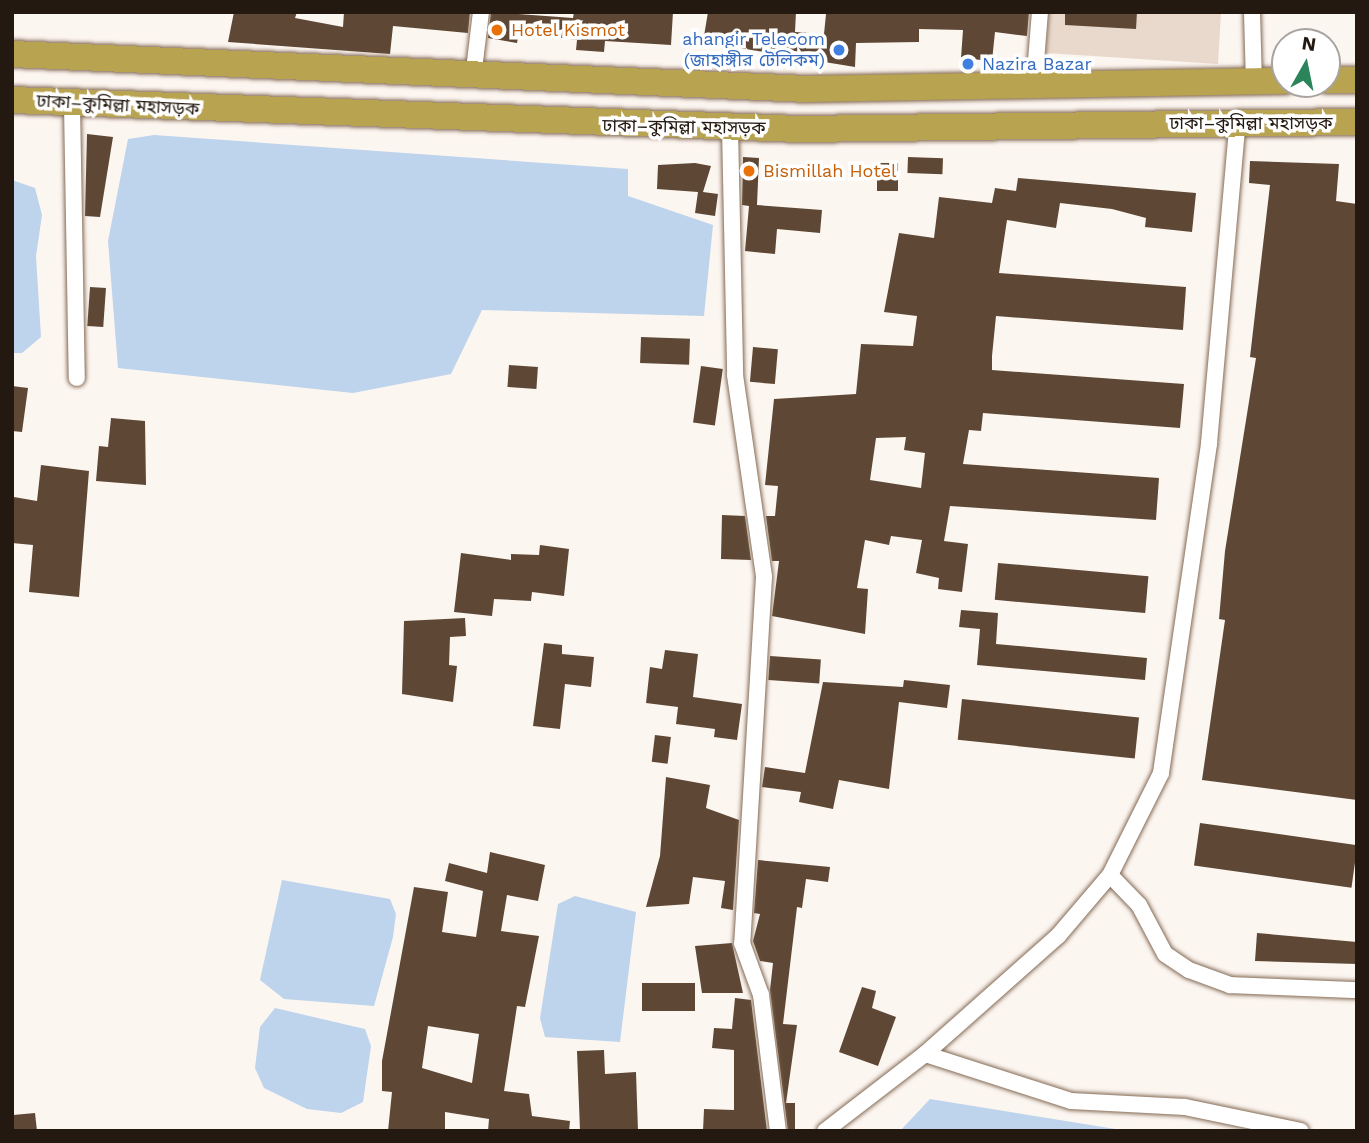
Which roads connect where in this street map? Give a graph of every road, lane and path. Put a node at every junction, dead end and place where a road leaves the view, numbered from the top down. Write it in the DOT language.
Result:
graph roads {
  1 [pos="481,12"];
  2 [pos="1040,12"];
  3 [pos="1252,12"];
  4 [pos="12,54"];
  5 [pos="473,78"];
  6 [pos="1271,81"];
  7 [pos="1254,82"];
  8 [pos="1034,86"];
  9 [pos="12,100"];
  10 [pos="72,105"];
  11 [pos="1238,121"];
  12 [pos="1357,122"];
  13 [pos="730,128"];
  14 [pos="77,378"];
  15 [pos="1110,875"];
  16 [pos="1357,990"];
  17 [pos="925,1054"];
  18 [pos="778,1131"];
  19 [pos="825,1131"];
  20 [pos="1301,1131"];
  1 -- 5 [label="street"];
  2 -- 8 [label="street"];
  3 -- 7 [label="street"];
  4 -- 5 [label="highway"];
  5 -- 8 [label="highway"];
  6 -- 7 [label="highway"];
  7 -- 8 [label="highway"];
  9 -- 10 [label="highway, ঢাকা–কুমিল্লা মহাসড়ক"];
  10 -- 13 [label="highway, ঢাকা–কুমিল্লা মহাসড়ক"];
  10 -- 14 [label="street"];
  11 -- 12 [label="highway, ঢাকা–কুমিল্লা মহাসড়ক"];
  11 -- 13 [label="highway, ঢাকা–কুমিল্লা মহাসড়ক"];
  11 -- 15 [label="street"];
  13 -- 18 [label="street"];
  15 -- 16 [label="street"];
  15 -- 17 [label="street"];
  17 -- 19 [label="street"];
  17 -- 20 [label="street"];
}
